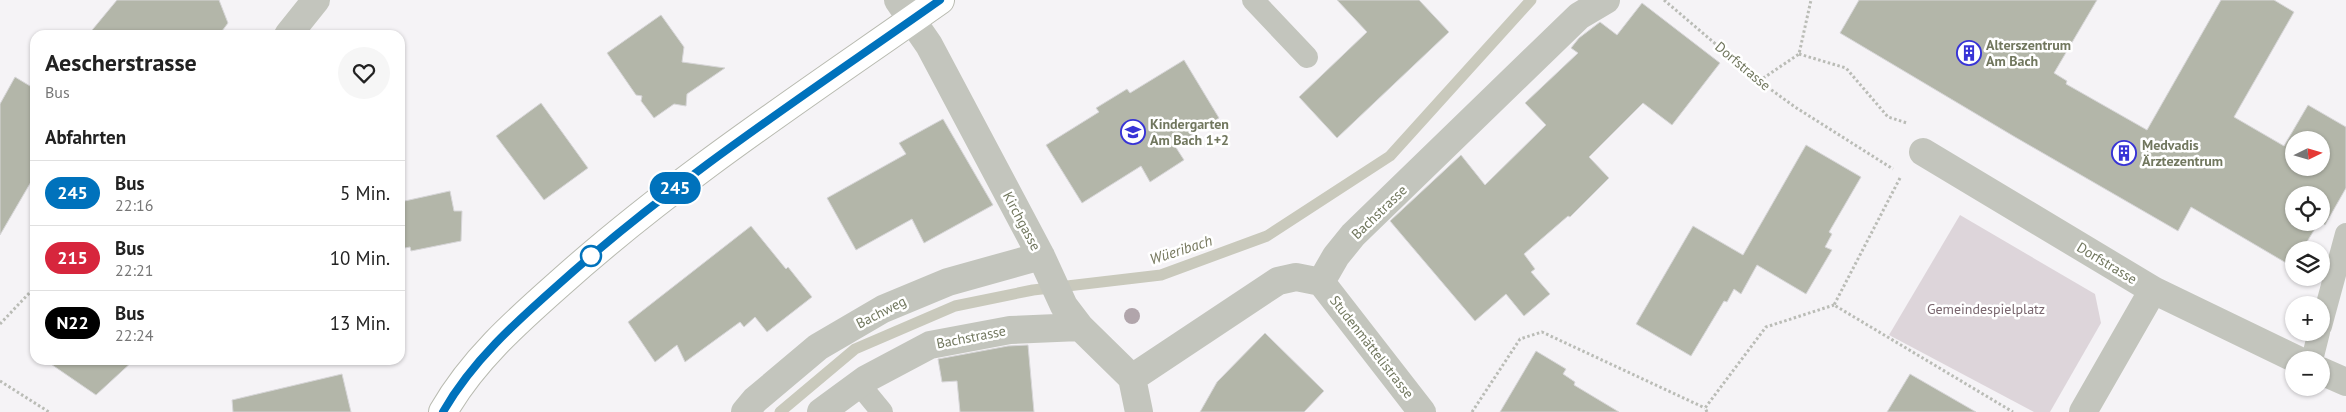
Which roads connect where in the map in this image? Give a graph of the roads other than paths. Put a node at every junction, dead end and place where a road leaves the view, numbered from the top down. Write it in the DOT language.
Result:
graph roads {
  1 [pos="316,0"];
  2 [pos="940,0"];
  3 [pos="1253,0"];
  4 [pos="1606,0"];
  5 [pos="905,10"];
  6 [pos="292,30"];
  7 [pos="1307,56"];
  8 [pos="1923,152"];
  9 [pos="2346,234"];
  10 [pos="1046,265"];
  11 [pos="1321,282"];
  12 [pos="2152,290"];
  13 [pos="2329,296"];
  14 [pos="1072,316"];
  15 [pos="2285,354"];
  16 [pos="2330,375"];
  17 [pos="1132,378"];
  18 [pos="2346,382"];
  19 [pos="858,384"];
  20 [pos="443,412"];
  21 [pos="745,412"];
  22 [pos="821,412"];
  23 [pos="882,412"];
  24 [pos="1138,412"];
  25 [pos="1422,412"];
  26 [pos="2083,412"];
  1 -- 6 [label="street"];
  2 -- 5 [label="main road"];
  3 -- 7 [label="lane"];
  4 -- 11 [label="street, Bachstrasse"];
  5 -- 10 [label="street, Kirchgasse"];
  5 -- 20 [label="main road"];
  8 -- 12 [label="street, Dorfstrasse"];
  9 -- 13 [label="lane"];
  10 -- 14 [label="street, Kirchgasse"];
  10 -- 21 [label="street, Bachweg"];
  11 -- 17 [label="street"];
  11 -- 25 [label="street, Studenmättelistrasse"];
  12 -- 15 [label="street, Dorfstrasse"];
  12 -- 26 [label="street"];
  14 -- 17 [label="street, Kirchgasse"];
  14 -- 19 [label="street, Bachstrasse"];
  16 -- 18 [label="street"];
  17 -- 24 [label="street"];
  19 -- 22 [label="street, Bachstrasse"];
  19 -- 23 [label="lane"];
}
